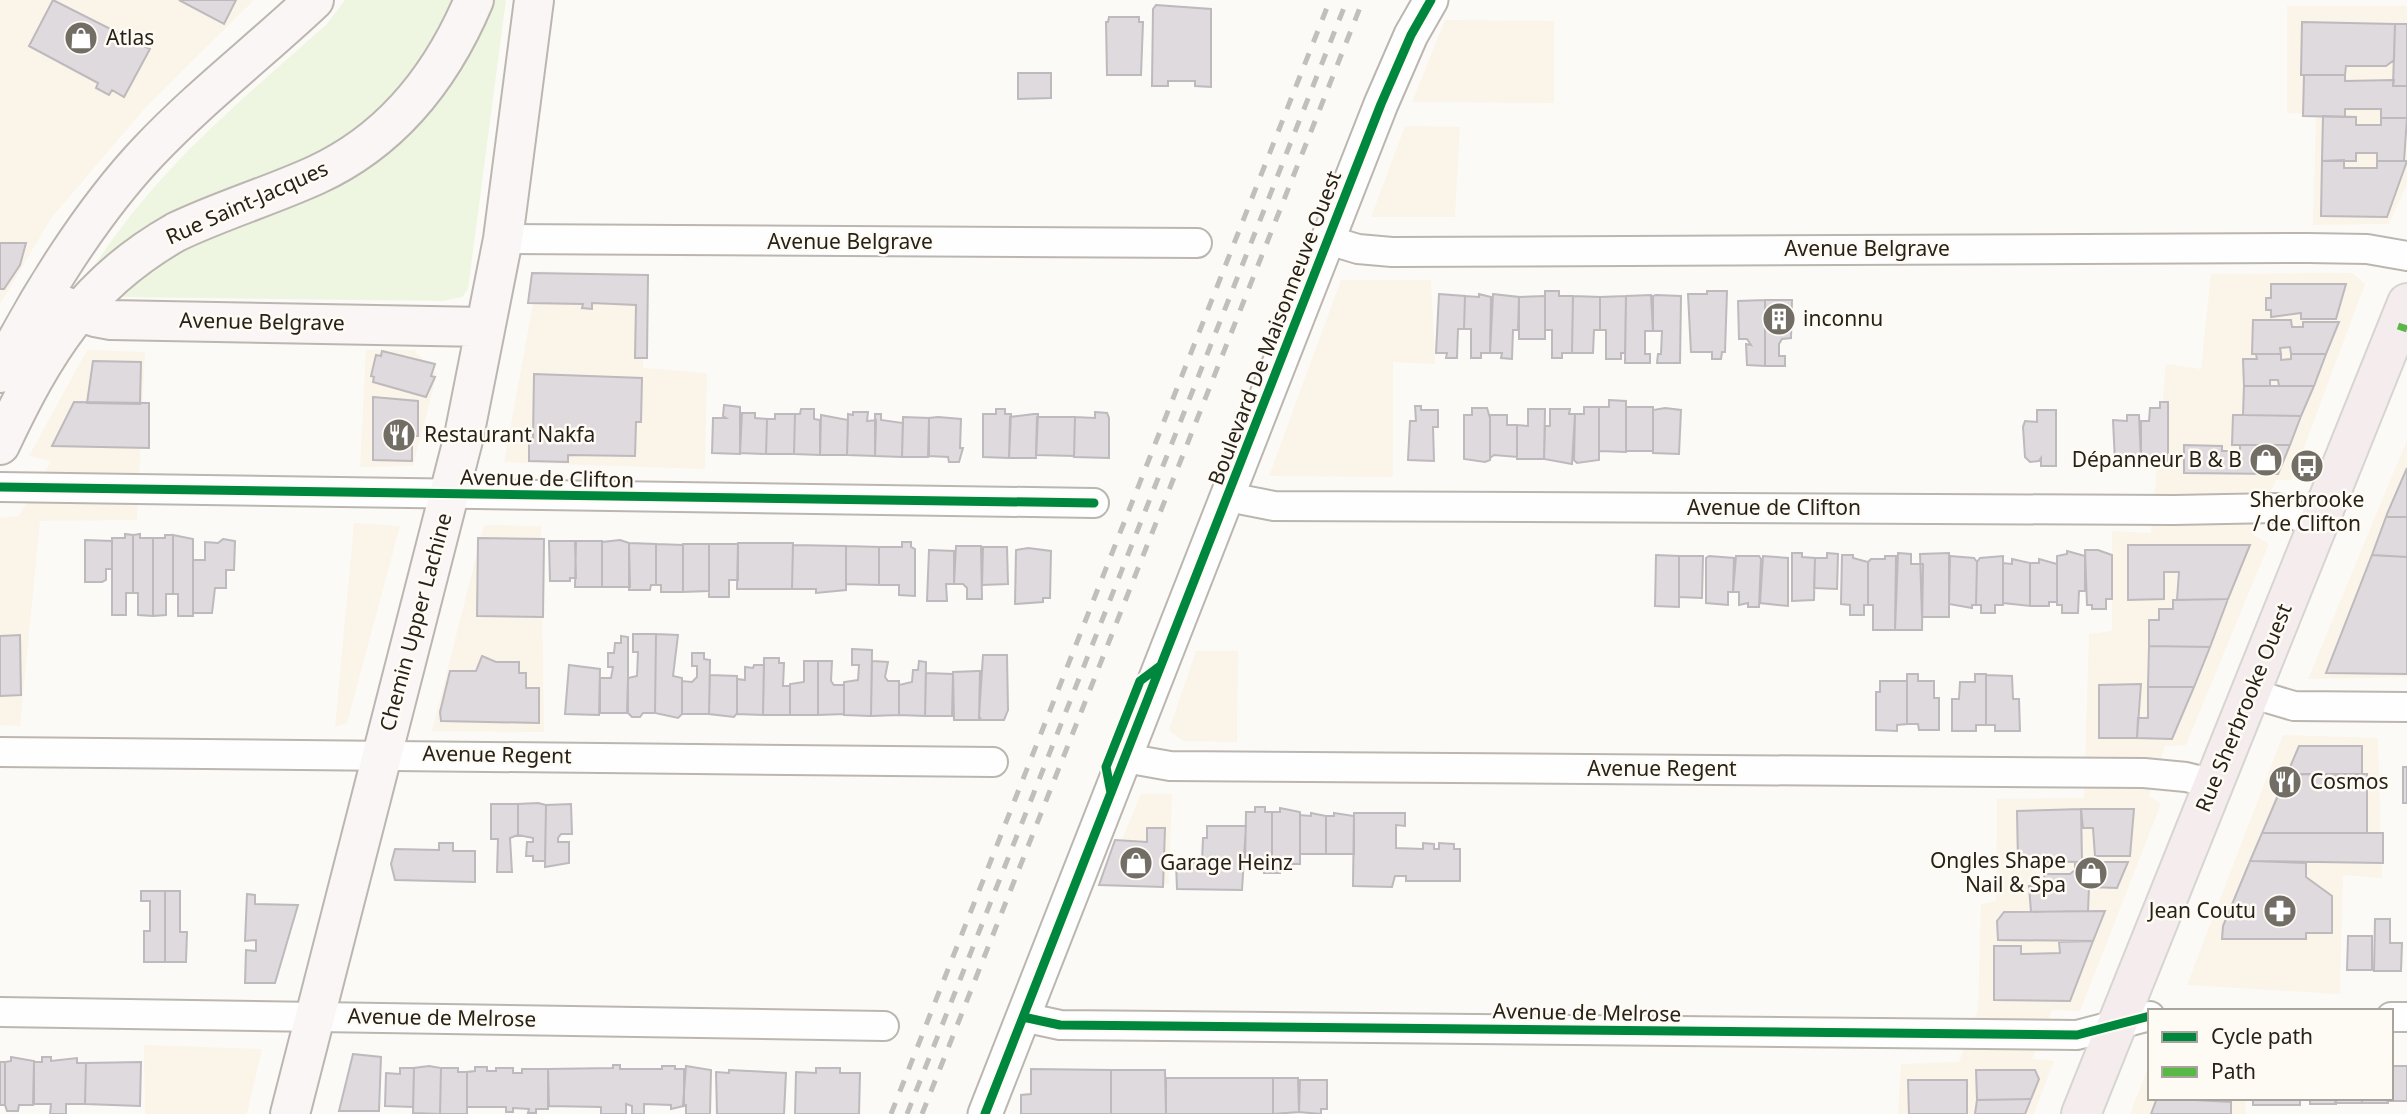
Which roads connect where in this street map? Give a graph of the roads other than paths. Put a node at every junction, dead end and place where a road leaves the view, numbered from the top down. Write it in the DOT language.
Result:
graph roads {
  1 [pos="314,0"];
  2 [pos="474,0"];
  3 [pos="534,0"];
  4 [pos="1431,0"];
  5 [pos="503,239"];
  6 [pos="1328,240"];
  7 [pos="1197,243"];
  8 [pos="2407,256"];
  9 [pos="2407,303"];
  10 [pos="61,304"];
  11 [pos="484,327"];
  12 [pos="0,373"];
  13 [pos="0,445"];
  14 [pos="0,487"];
  15 [pos="449,496"];
  16 [pos="1228,498"];
  17 [pos="1094,503"];
  18 [pos="2318,524"];
  19 [pos="2250,693"];
  20 [pos="2407,707"];
  21 [pos="0,752"];
  22 [pos="381,755"];
  23 [pos="1125,758"];
  24 [pos="993,762"];
  25 [pos="2214,784"];
  26 [pos="0,1012"];
  27 [pos="314,1016"];
  28 [pos="1023,1017"];
  29 [pos="2133,1020"];
  30 [pos="884,1026"];
  31 [pos="290,1114"];
  32 [pos="985,1114"];
  33 [pos="2081,1114"];
  1 -- 10 [label="main road, Rue Saint-Jacques"];
  2 -- 10 [label="main road, Rue Saint-Jacques"];
  3 -- 5 [label="main road, Chemin Upper Lachine"];
  4 -- 6 [label="street, Boulevard De Maisonneuve Ouest"];
  5 -- 7 [label="street, Avenue Belgrave"];
  5 -- 11 [label="main road, Chemin Upper Lachine"];
  6 -- 8 [label="street, Avenue Belgrave"];
  6 -- 16 [label="street, Boulevard De Maisonneuve Ouest"];
  9 -- 18 [label="main road, Rue Sherbrooke Ouest"];
  10 -- 11 [label="main road, Avenue Belgrave"];
  10 -- 12 [label="main road, Rue Saint-Jacques"];
  10 -- 13 [label="main road, Rue Saint-Jacques"];
  11 -- 15 [label="main road, Chemin Upper Lachine"];
  14 -- 15 [label="street, Avenue de Clifton"];
  15 -- 17 [label="street, Avenue de Clifton"];
  15 -- 22 [label="main road, Chemin Upper Lachine"];
  16 -- 18 [label="street, Avenue de Clifton"];
  16 -- 23 [label="street, Boulevard De Maisonneuve Ouest"];
  18 -- 19 [label="main road, Rue Sherbrooke Ouest"];
  19 -- 20 [label="street"];
  19 -- 25 [label="main road, Rue Sherbrooke Ouest"];
  21 -- 22 [label="street, Avenue Regent"];
  22 -- 24 [label="street, Avenue Regent"];
  22 -- 27 [label="main road, Chemin Upper Lachine"];
  23 -- 25 [label="street, Avenue Regent"];
  23 -- 28 [label="street, Boulevard De Maisonneuve Ouest"];
  25 -- 29 [label="main road, Rue Sherbrooke Ouest"];
  26 -- 27 [label="street, Avenue de Melrose"];
  27 -- 30 [label="street, Avenue de Melrose"];
  27 -- 31 [label="main road, Chemin Upper Lachine"];
  28 -- 29 [label="street, Avenue de Melrose"];
  28 -- 32 [label="street, Boulevard De Maisonneuve Ouest"];
  29 -- 33 [label="main road, Rue Sherbrooke Ouest"];
}
